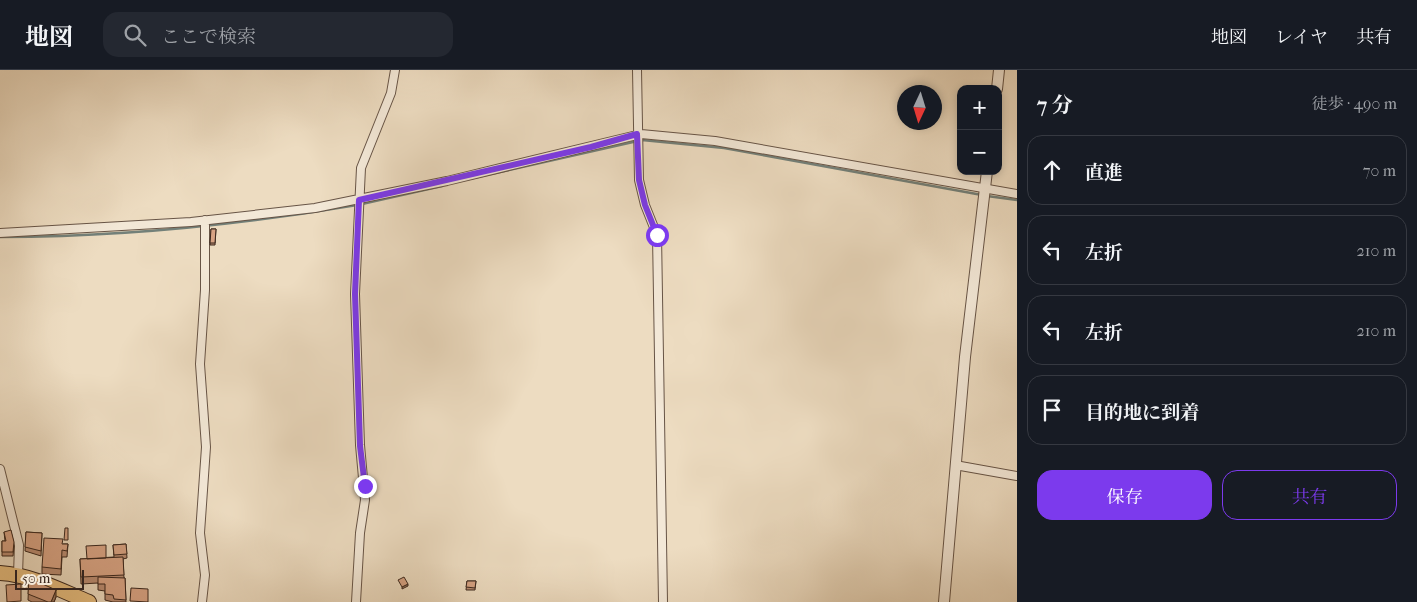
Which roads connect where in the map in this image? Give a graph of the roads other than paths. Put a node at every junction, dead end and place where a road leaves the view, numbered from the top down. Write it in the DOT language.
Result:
graph roads {
  1 [pos="396,70"];
  2 [pos="637,70"];
  3 [pos="999,70"];
  4 [pos="997,85"];
  5 [pos="638,139"];
  6 [pos="987,175"];
  7 [pos="985,190"];
  8 [pos="1017,194"];
  9 [pos="359,204"];
  10 [pos="205,224"];
  11 [pos="0,233"];
  12 [pos="956,465"];
  13 [pos="0,469"];
  14 [pos="1017,476"];
  15 [pos="0,573"];
  16 [pos="18,575"];
  17 [pos="89,602"];
  18 [pos="202,602"];
  19 [pos="356,602"];
  20 [pos="663,602"];
  21 [pos="944,602"];
  1 -- 9 [label="street"];
  2 -- 5 [label="street"];
  3 -- 4 [label="street"];
  5 -- 7 [label="street"];
  5 -- 9 [label="street"];
  5 -- 20 [label="street"];
  6 -- 7 [label="street"];
  7 -- 8 [label="street"];
  7 -- 12 [label="street"];
  9 -- 10 [label="street"];
  9 -- 19 [label="street"];
  10 -- 11 [label="street"];
  10 -- 18 [label="street"];
  12 -- 14 [label="street"];
  12 -- 21 [label="street"];
  13 -- 16 [label="street"];
  15 -- 16 [label="highway"];
  16 -- 17 [label="highway"];
}
